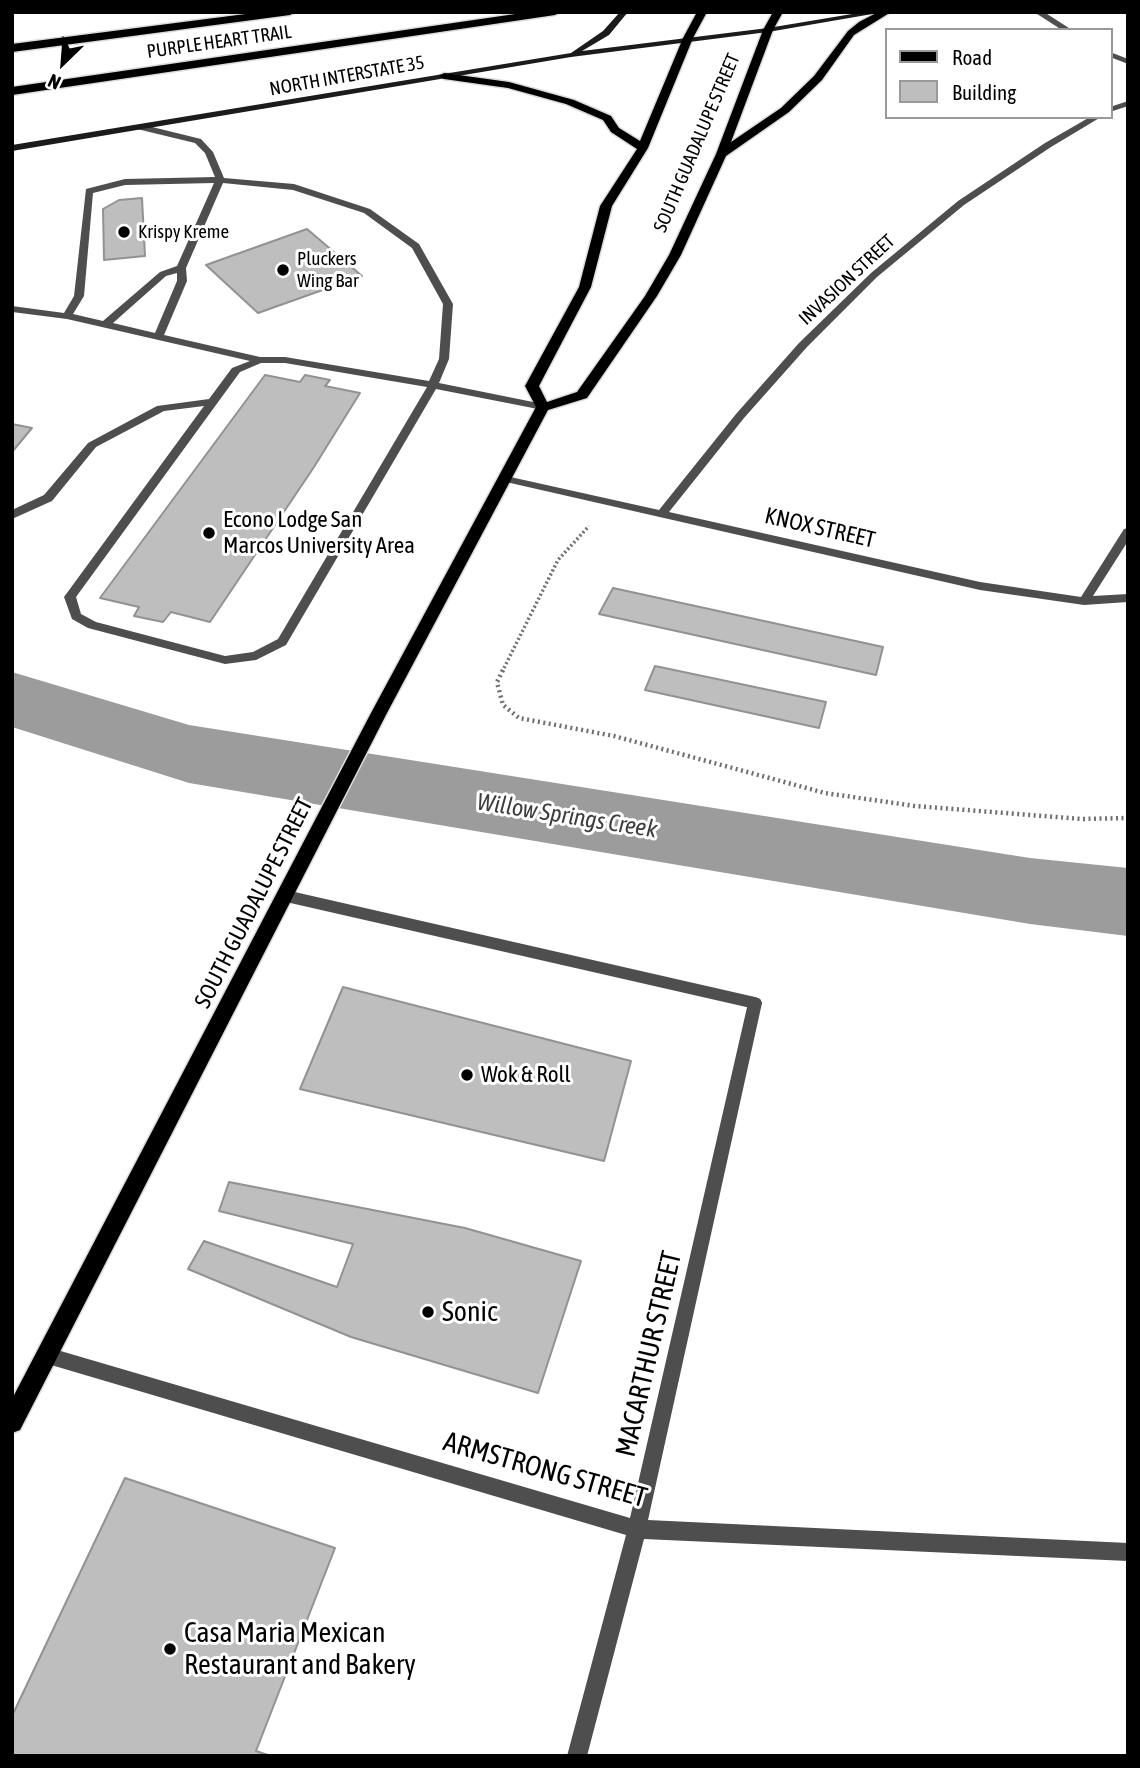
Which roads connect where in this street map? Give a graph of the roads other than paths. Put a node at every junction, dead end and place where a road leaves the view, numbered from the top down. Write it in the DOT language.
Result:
graph roads {
  1 [pos="290,12"];
  2 [pos="555,12"];
  3 [pos="624,12"];
  4 [pos="702,12"];
  5 [pos="778,12"];
  6 [pos="880,12"];
  7 [pos="886,12"];
  8 [pos="1038,12"];
  9 [pos="242,19"];
  10 [pos="1065,28"];
  11 [pos="768,30"];
  12 [pos="688,38"];
  13 [pos="12,39"];
  14 [pos="12,48"];
  15 [pos="571,55"];
  16 [pos="1112,55"];
  17 [pos="1128,62"];
  18 [pos="444,76"];
  19 [pos="12,91"];
  20 [pos="1094,119"];
  21 [pos="140,127"];
  22 [pos="12,148"];
  23 [pos="643,148"];
  24 [pos="722,154"];
  25 [pos="220,180"];
  26 [pos="181,268"];
  27 [pos="12,309"];
  28 [pos="67,316"];
  29 [pos="105,325"];
  30 [pos="158,337"];
  31 [pos="260,360"];
  32 [pos="433,385"];
  33 [pos="213,402"];
  34 [pos="543,407"];
  35 [pos="506,479"];
  36 [pos="662,514"];
  37 [pos="12,515"];
  38 [pos="1128,532"];
  39 [pos="1128,598"];
  40 [pos="1084,601"];
  41 [pos="286,896"];
  42 [pos="47,1356"];
  43 [pos="12,1422"];
  44 [pos="637,1529"];
  45 [pos="1128,1552"];
  46 [pos="577,1756"];
  1 -- 9 [label="highway, PURPLE HEART TRAIL"];
  2 -- 19 [label="highway, PURPLE HEART TRAIL"];
  3 -- 15 [label="main road"];
  4 -- 12 [label="main road"];
  5 -- 11 [label="main road, SOUTH GUADALUPE STREET"];
  6 -- 11 [label="main road, NORTH INTERSTATE 35"];
  7 -- 24 [label="main road"];
  8 -- 10 [label="street"];
  9 -- 13 [label="highway"];
  9 -- 14 [label="highway, PURPLE HEART TRAIL"];
  11 -- 12 [label="main road, NORTH INTERSTATE 35"];
  11 -- 24 [label="main road, SOUTH GUADALUPE STREET"];
  12 -- 15 [label="main road, NORTH INTERSTATE 35"];
  12 -- 23 [label="main road"];
  15 -- 18 [label="main road, NORTH INTERSTATE 35"];
  16 -- 17 [label="street"];
  18 -- 21 [label="main road, NORTH INTERSTATE 35"];
  18 -- 23 [label="main road"];
  20 -- 36 [label="street, INVASION STREET"];
  21 -- 22 [label="main road, NORTH INTERSTATE 35"];
  21 -- 25 [label="street"];
  23 -- 34 [label="main road"];
  24 -- 34 [label="main road, SOUTH GUADALUPE STREET"];
  25 -- 26 [label="street"];
  25 -- 28 [label="street"];
  25 -- 32 [label="street"];
  26 -- 29 [label="street"];
  26 -- 30 [label="street"];
  27 -- 28 [label="street"];
  28 -- 29 [label="street"];
  29 -- 30 [label="street"];
  30 -- 31 [label="street"];
  31 -- 32 [label="street"];
  31 -- 33 [label="street"];
  32 -- 33 [label="street"];
  32 -- 34 [label="street"];
  33 -- 37 [label="street"];
  34 -- 35 [label="main road, SOUTH GUADALUPE STREET"];
  35 -- 36 [label="street, KNOX STREET"];
  35 -- 41 [label="main road, SOUTH GUADALUPE STREET"];
  36 -- 40 [label="street, KNOX STREET"];
  38 -- 40 [label="street"];
  39 -- 40 [label="street, KNOX STREET"];
  41 -- 42 [label="main road, SOUTH GUADALUPE STREET"];
  41 -- 44 [label="street, MACARTHUR STREET"];
  42 -- 43 [label="main road, SOUTH GUADALUPE STREET"];
  42 -- 44 [label="street, ARMSTRONG STREET"];
  44 -- 45 [label="street, ARMSTRONG STREET"];
  44 -- 46 [label="street, MACARTHUR STREET"];
}
